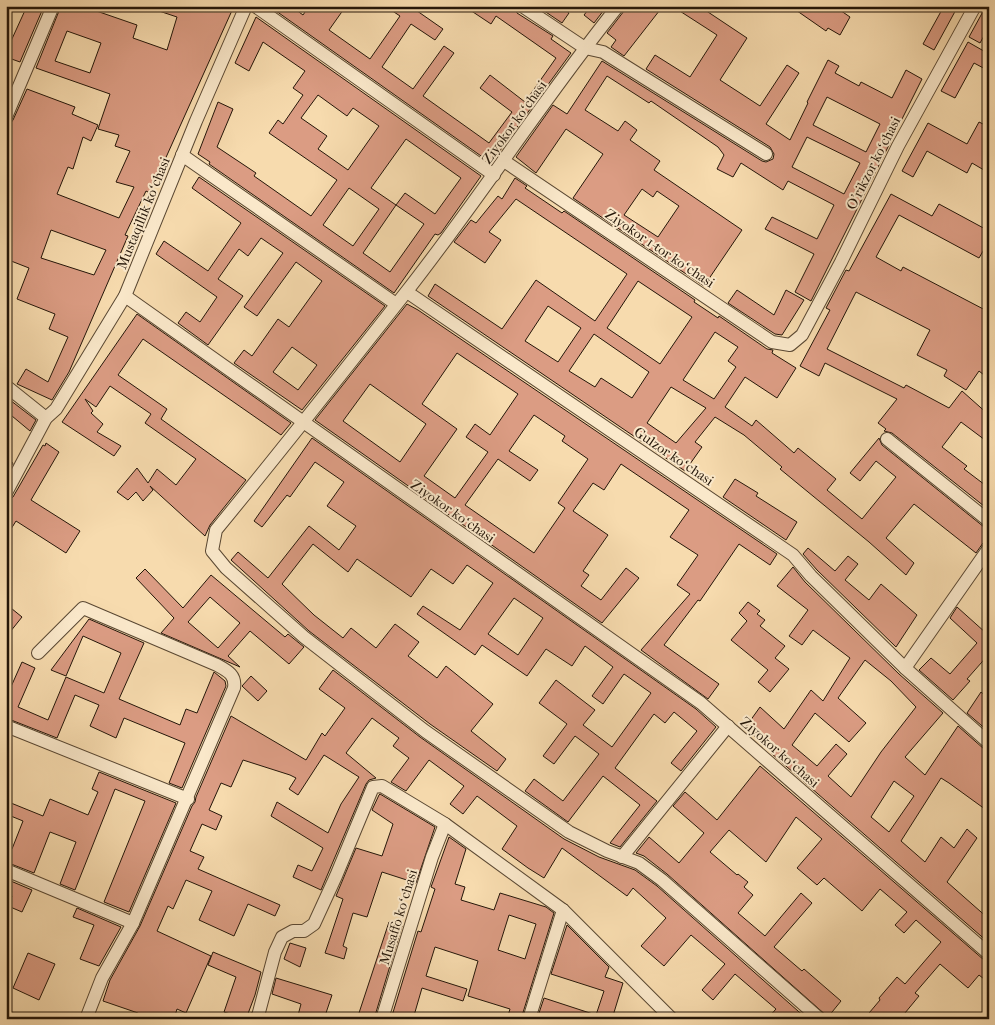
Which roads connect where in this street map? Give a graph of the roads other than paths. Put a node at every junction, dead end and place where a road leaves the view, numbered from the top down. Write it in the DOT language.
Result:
graph roads {
  1 [pos="53,6"];
  2 [pos="246,6"];
  3 [pos="255,6"];
  4 [pos="522,6"];
  5 [pos="618,6"];
  6 [pos="975,6"];
  7 [pos="585,48"];
  8 [pos="6,117"];
  9 [pos="766,154"];
  10 [pos="182,155"];
  11 [pos="504,161"];
  12 [pos="494,175"];
  13 [pos="407,292"];
  14 [pos="125,296"];
  15 [pos="396,304"];
  16 [pos="802,335"];
  17 [pos="6,386"];
  18 [pos="46,418"];
  19 [pos="304,424"];
  20 [pos="888,439"];
  21 [pos="6,493"];
  22 [pos="989,521"];
  23 [pos="989,548"];
  24 [pos="38,653"];
  25 [pos="905,668"];
  26 [pos="6,726"];
  27 [pos="728,726"];
  28 [pos="989,743"];
  29 [pos="188,799"];
  30 [pos="445,824"];
  31 [pos="622,857"];
  32 [pos="6,870"];
  33 [pos="563,910"];
  34 [pos="133,923"];
  35 [pos="989,954"];
  36 [pos="6,1017"];
  37 [pos="10,1019"];
  38 [pos="86,1019"];
  39 [pos="254,1019"];
  40 [pos="382,1019"];
  41 [pos="529,1019"];
  42 [pos="672,1019"];
  43 [pos="820,1019"];
  1 -- 8 [label="street"];
  2 -- 10 [label="street, Mustaqillik koʻchasi"];
  3 -- 12 [label="street"];
  4 -- 7 [label="street"];
  5 -- 7 [label="street, Ziyokor koʻchasi"];
  6 -- 16 [label="street, O'rikzor koʻchasi"];
  7 -- 9 [label="street"];
  7 -- 11 [label="street, Ziyokor koʻchasi"];
  10 -- 14 [label="street, Mustaqillik koʻchasi"];
  10 -- 15 [label="street"];
  11 -- 12 [label="street, Ziyokor koʻchasi"];
  11 -- 16 [label="street, Ziyokor 1-tor koʻchasi"];
  12 -- 13 [label="street, Ziyokor koʻchasi"];
  13 -- 15 [label="street, Ziyokor koʻchasi"];
  13 -- 25 [label="street, Gulzor koʻchasi"];
  14 -- 18 [label="street, Mustaqillik koʻchasi"];
  14 -- 19 [label="street"];
  15 -- 19 [label="street, Ziyokor koʻchasi"];
  17 -- 18 [label="street"];
  18 -- 21 [label="street, Mustaqillik koʻchasi"];
  19 -- 27 [label="street, Ziyokor koʻchasi"];
  19 -- 31 [label="street"];
  20 -- 22 [label="street"];
  23 -- 25 [label="street"];
  24 -- 29 [label="street"];
  25 -- 28 [label="street, Gulzor koʻchasi"];
  26 -- 29 [label="street"];
  27 -- 31 [label="street"];
  27 -- 35 [label="street, Ziyokor koʻchasi"];
  29 -- 34 [label="street"];
  30 -- 33 [label="street"];
  30 -- 39 [label="street"];
  30 -- 40 [label="street, Musaffo koʻchasi"];
  31 -- 43 [label="street"];
  32 -- 34 [label="street"];
  33 -- 41 [label="street"];
  33 -- 42 [label="street"];
  34 -- 38 [label="street"];
  36 -- 37 [label="street"];
}
